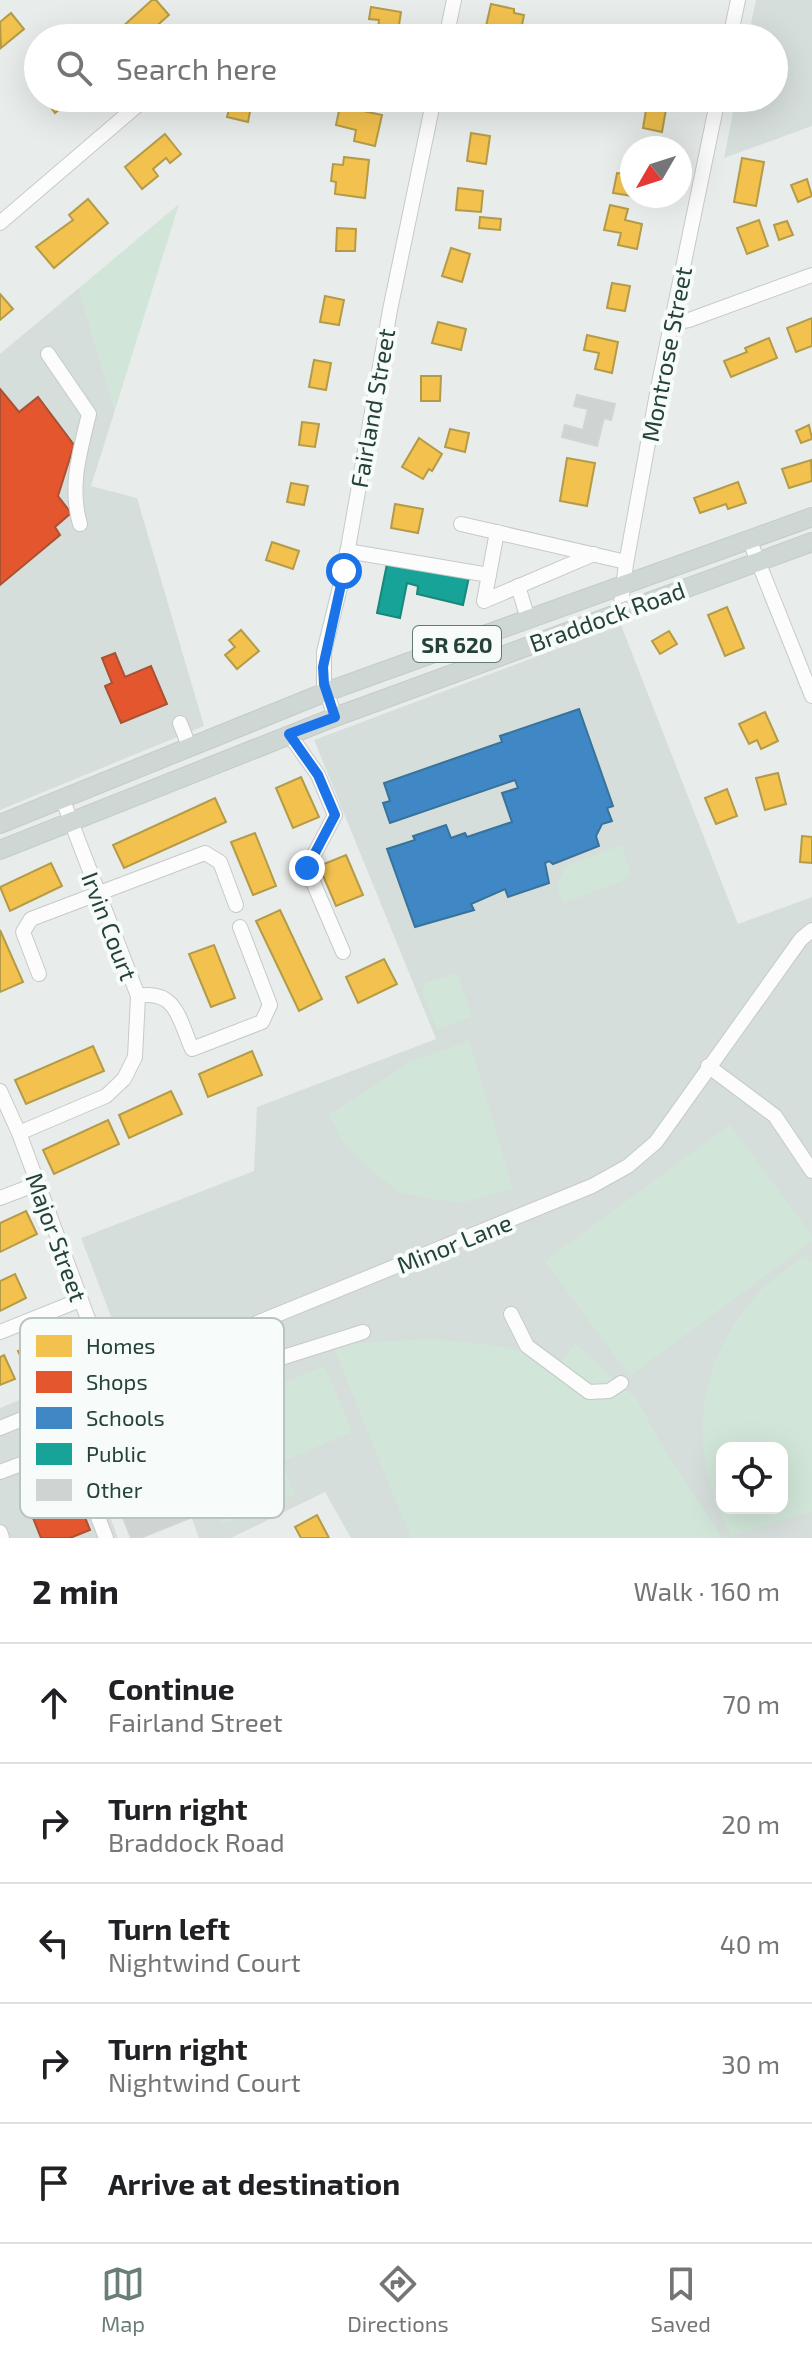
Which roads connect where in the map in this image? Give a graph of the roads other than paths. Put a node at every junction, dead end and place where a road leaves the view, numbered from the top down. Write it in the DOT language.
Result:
graph roads {
  1 [pos="454,0"];
  2 [pos="738,0"];
  3 [pos="449,24"];
  4 [pos="733,24"];
  5 [pos="130,112"];
  6 [pos="431,112"];
  7 [pos="715,112"];
  8 [pos="0,223"];
  9 [pos="812,275"];
  10 [pos="671,323"];
  11 [pos="48,354"];
  12 [pos="812,517"];
  13 [pos="80,524"];
  14 [pos="461,524"];
  15 [pos="497,532"];
  16 [pos="749,539"];
  17 [pos="812,542"];
  18 [pos="347,551"];
  19 [pos="594,554"];
  20 [pos="626,562"];
  21 [pos="758,563"];
  22 [pos="489,575"];
  23 [pos="623,584"];
  24 [pos="518,586"];
  25 [pos="620,611"];
  26 [pos="528,619"];
  27 [pos="326,692"];
  28 [pos="812,696"];
  29 [pos="335,717"];
  30 [pos="180,723"];
  31 [pos="289,734"];
  32 [pos="189,746"];
  33 [pos="62,798"];
  34 [pos="70,821"];
  35 [pos="0,824"];
  36 [pos="0,850"];
  37 [pos="97,894"];
  38 [pos="236,905"];
  39 [pos="240,927"];
  40 [pos="812,930"];
  41 [pos="343,952"];
  42 [pos="39,974"];
  43 [pos="138,996"];
  44 [pos="708,1066"];
  45 [pos="0,1091"];
  46 [pos="19,1133"];
  47 [pos="812,1171"];
  48 [pos="37,1184"];
  49 [pos="0,1198"];
  50 [pos="80,1300"];
  51 [pos="511,1314"];
  52 [pos="35,1318"];
  53 [pos="87,1318"];
  54 [pos="269,1318"];
  55 [pos="20,1324"];
  56 [pos="0,1332"];
  57 [pos="363,1332"];
  58 [pos="284,1357"];
  59 [pos="621,1383"];
  60 [pos="20,1420"];
  61 [pos="0,1428"];
  62 [pos="20,1464"];
  63 [pos="0,1472"];
  64 [pos="98,1518"];
  65 [pos="0,1532"];
  66 [pos="2,1538"];
  67 [pos="106,1538"];
  1 -- 3 [label="street"];
  2 -- 4 [label="street"];
  5 -- 8 [label="street"];
  6 -- 18 [label="street, Fairland Street"];
  7 -- 10 [label="street, Montrose Street"];
  9 -- 10 [label="street"];
  10 -- 20 [label="street, Montrose Street"];
  11 -- 13 [label="street"];
  12 -- 16 [label="main road, Braddock Road / SR 620"];
  14 -- 15 [label="street"];
  15 -- 19 [label="street"];
  15 -- 22 [label="street"];
  16 -- 21 [label="street"];
  16 -- 23 [label="main road, Braddock Road / SR 620"];
  17 -- 21 [label="main road, Braddock Road / SR 620"];
  18 -- 22 [label="street"];
  18 -- 27 [label="street, Fairland Street"];
  19 -- 20 [label="street"];
  19 -- 24 [label="street"];
  20 -- 23 [label="street, Montrose Street"];
  21 -- 25 [label="main road, Braddock Road / SR 620"];
  21 -- 28 [label="street"];
  22 -- 24 [label="street"];
  23 -- 25 [label="street, Montrose Street"];
  23 -- 26 [label="main road, Braddock Road / SR 620"];
  24 -- 26 [label="street"];
  25 -- 29 [label="main road, Braddock Road / SR 620"];
  26 -- 27 [label="main road, Braddock Road / SR 620"];
  27 -- 29 [label="street, Fairland Street"];
  27 -- 32 [label="main road, Braddock Road / SR 620"];
  29 -- 31 [label="main road, Braddock Road / SR 620"];
  30 -- 32 [label="street"];
  31 -- 34 [label="main road, Braddock Road / SR 620"];
  31 -- 41 [label="street"];
  32 -- 33 [label="main road, Braddock Road / SR 620"];
  33 -- 34 [label="street, Irvin Court"];
  33 -- 35 [label="main road, Braddock Road / SR 620"];
  34 -- 36 [label="main road, Braddock Road / SR 620"];
  34 -- 37 [label="street, Irvin Court"];
  37 -- 38 [label="street"];
  37 -- 42 [label="street"];
  37 -- 43 [label="street, Irvin Court"];
  39 -- 43 [label="street"];
  40 -- 44 [label="street, Minor Lane"];
  43 -- 46 [label="street, Irvin Court"];
  44 -- 47 [label="street"];
  44 -- 54 [label="street, Minor Lane"];
  45 -- 46 [label="street, Major Street"];
  46 -- 48 [label="street, Major Street"];
  48 -- 49 [label="street"];
  48 -- 50 [label="street, Major Street"];
  50 -- 52 [label="street"];
  50 -- 53 [label="street, Major Street"];
  51 -- 59 [label="street"];
  55 -- 56 [label="street"];
  57 -- 58 [label="street"];
  60 -- 61 [label="street, Minor Lane"];
  62 -- 63 [label="street"];
  64 -- 67 [label="street"];
  65 -- 66 [label="street"];
}
